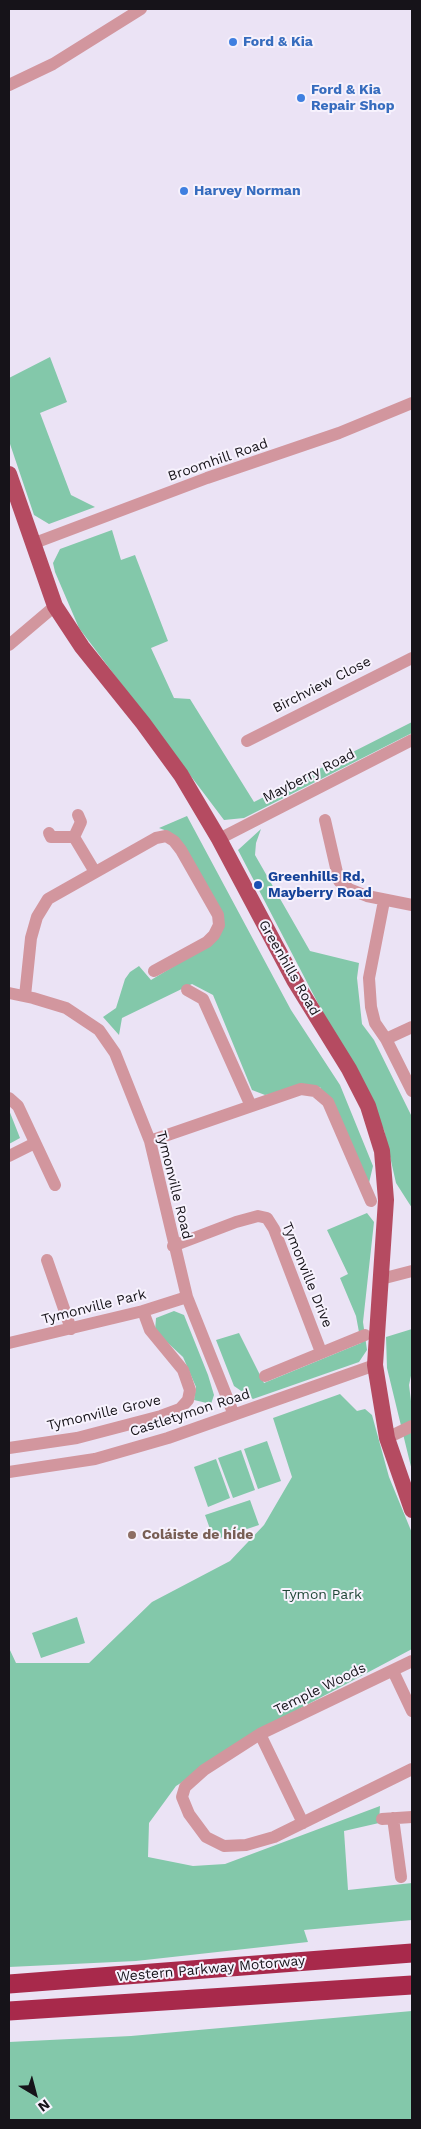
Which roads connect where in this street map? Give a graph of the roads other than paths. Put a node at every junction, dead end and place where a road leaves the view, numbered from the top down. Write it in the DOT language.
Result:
graph roads {
  1 [pos="141,9"];
  2 [pos="9,85"];
  3 [pos="412,403"];
  4 [pos="9,474"];
  5 [pos="32,544"];
  6 [pos="55,606"];
  7 [pos="9,645"];
  8 [pos="412,658"];
  9 [pos="412,740"];
  10 [pos="247,741"];
  11 [pos="78,815"];
  12 [pos="325,820"];
  13 [pos="49,833"];
  14 [pos="74,838"];
  15 [pos="219,839"];
  16 [pos="95,872"];
  17 [pos="384,901"];
  18 [pos="412,905"];
  19 [pos="154,971"];
  20 [pos="187,990"];
  21 [pos="9,993"];
  22 [pos="24,996"];
  23 [pos="412,1028"];
  24 [pos="386,1038"];
  25 [pos="412,1091"];
  26 [pos="9,1098"];
  27 [pos="252,1106"];
  28 [pos="150,1141"];
  29 [pos="35,1143"];
  30 [pos="9,1156"];
  31 [pos="55,1185"];
  32 [pos="371,1201"];
  33 [pos="173,1246"];
  34 [pos="47,1260"];
  35 [pos="412,1271"];
  36 [pos="381,1279"];
  37 [pos="187,1297"];
  38 [pos="143,1311"];
  39 [pos="71,1329"];
  40 [pos="365,1335"];
  41 [pos="9,1343"];
  42 [pos="321,1352"];
  43 [pos="376,1365"];
  44 [pos="265,1376"];
  45 [pos="234,1415"];
  46 [pos="412,1426"];
  47 [pos="388,1438"];
  48 [pos="9,1448"];
  49 [pos="9,1472"];
  50 [pos="412,1510"];
  51 [pos="412,1661"];
  52 [pos="393,1671"];
  53 [pos="412,1712"];
  54 [pos="260,1734"];
  55 [pos="412,1769"];
  56 [pos="412,1817"];
  57 [pos="303,1823"];
  58 [pos="401,1877"];
  59 [pos="412,1953"];
  60 [pos="9,1984"];
  61 [pos="412,1985"];
  62 [pos="9,2011"];
  1 -- 2 [label="street"];
  3 -- 5 [label="street, Broomhill Road"];
  4 -- 5 [label="main road, Greenhills Road"];
  5 -- 6 [label="main road, Greenhills Road"];
  6 -- 7 [label="street"];
  6 -- 15 [label="main road, Greenhills Road"];
  8 -- 10 [label="street, Birchview Close"];
  9 -- 15 [label="street, Mayberry Road"];
  11 -- 14 [label="street"];
  12 -- 17 [label="street"];
  13 -- 14 [label="street"];
  14 -- 16 [label="street"];
  15 -- 36 [label="main road, Greenhills Road"];
  16 -- 19 [label="street"];
  16 -- 22 [label="street"];
  17 -- 18 [label="street"];
  17 -- 24 [label="street"];
  20 -- 27 [label="street"];
  21 -- 22 [label="street, Tymonville Road"];
  22 -- 28 [label="street, Tymonville Road"];
  23 -- 24 [label="street"];
  24 -- 25 [label="street"];
  26 -- 29 [label="street"];
  27 -- 28 [label="street"];
  27 -- 32 [label="street"];
  28 -- 33 [label="street, Tymonville Road"];
  29 -- 30 [label="street"];
  29 -- 31 [label="street"];
  33 -- 37 [label="street, Tymonville Road"];
  33 -- 42 [label="street, Tymonville Drive"];
  34 -- 39 [label="street"];
  35 -- 36 [label="street"];
  36 -- 43 [label="main road, Greenhills Road"];
  37 -- 38 [label="street, Tymonville Park"];
  37 -- 45 [label="street, Tymonville Road"];
  38 -- 39 [label="street, Tymonville Park"];
  38 -- 48 [label="street, Tymonville Grove"];
  39 -- 41 [label="street, Tymonville Park"];
  40 -- 42 [label="street, Tymonville Drive"];
  42 -- 44 [label="street, Tymonville Drive"];
  43 -- 45 [label="street, Castletymon Road"];
  43 -- 47 [label="main road, Greenhills Road"];
  45 -- 49 [label="street, Castletymon Road"];
  46 -- 47 [label="street"];
  47 -- 50 [label="main road, Greenhills Road"];
  51 -- 52 [label="street, Temple Woods"];
  52 -- 53 [label="street"];
  52 -- 54 [label="street, Temple Woods"];
  54 -- 57 [label="street"];
  54 -- 57 [label="street, Temple Woods"];
  55 -- 57 [label="street, Temple Woods"];
  56 -- 58 [label="street"];
  59 -- 60 [label="highway, Western Parkway Motorway"];
  61 -- 62 [label="highway, Western Parkway Motorway"];
}
